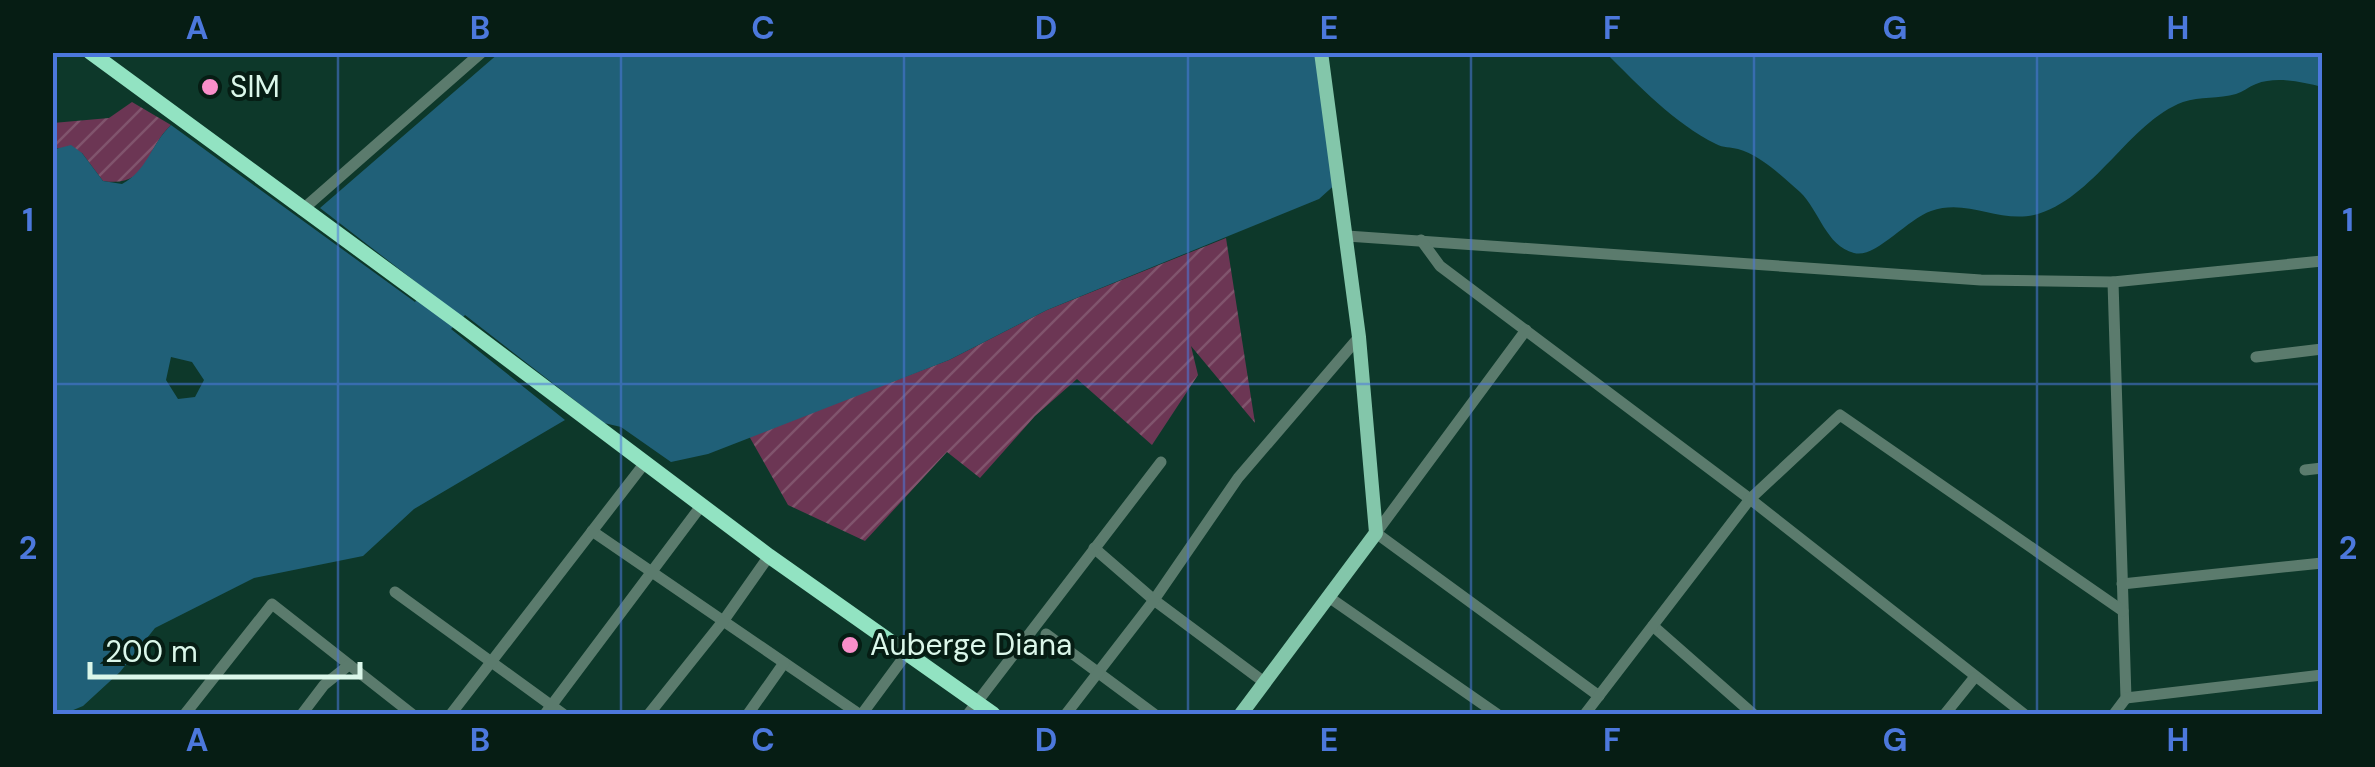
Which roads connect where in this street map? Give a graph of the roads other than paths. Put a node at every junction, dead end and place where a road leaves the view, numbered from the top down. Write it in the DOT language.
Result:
graph roads {
  1 [pos="90,52"];
  2 [pos="482,52"];
  3 [pos="1321,52"];
  4 [pos="302,210"];
  5 [pos="1346,236"];
  6 [pos="1421,240"];
  7 [pos="2322,261"];
  8 [pos="2113,282"];
  9 [pos="1526,330"];
  10 [pos="1359,337"];
  11 [pos="2322,350"];
  12 [pos="2256,357"];
  13 [pos="1161,462"];
  14 [pos="644,464"];
  15 [pos="2322,468"];
  16 [pos="2305,470"];
  17 [pos="1750,499"];
  18 [pos="701,506"];
  19 [pos="592,531"];
  20 [pos="1376,533"];
  21 [pos="1094,548"];
  22 [pos="768,556"];
  23 [pos="2322,563"];
  24 [pos="650,574"];
  25 [pos="2122,584"];
  26 [pos="394,592"];
  27 [pos="1330,598"];
  28 [pos="1154,600"];
  29 [pos="2123,611"];
  30 [pos="724,620"];
  31 [pos="1653,626"];
  32 [pos="1046,634"];
  33 [pos="906,652"];
  34 [pos="490,663"];
  35 [pos="784,663"];
  36 [pos="349,664"];
  37 [pos="1099,673"];
  38 [pos="2322,675"];
  39 [pos="1974,678"];
  40 [pos="1264,682"];
  41 [pos="1600,696"];
  42 [pos="2126,698"];
  43 [pos="973,708"];
  44 [pos="548,710"];
  45 [pos="191,712"];
  46 [pos="302,714"];
  47 [pos="412,714"];
  48 [pos="451,714"];
  49 [pos="563,714"];
  50 [pos="648,714"];
  51 [pos="748,714"];
  52 [pos="860,714"];
  53 [pos="993,714"];
  54 [pos="1066,714"];
  55 [pos="1154,714"];
  56 [pos="1241,714"];
  57 [pos="1497,714"];
  58 [pos="1585,714"];
  59 [pos="1752,714"];
  60 [pos="1945,714"];
  61 [pos="2024,714"];
  62 [pos="2114,714"];
  1 -- 4 [label="highway"];
  2 -- 4 [label="street"];
  3 -- 5 [label="main road"];
  4 -- 14 [label="highway"];
  5 -- 6 [label="street"];
  5 -- 10 [label="main road"];
  6 -- 8 [label="street"];
  6 -- 9 [label="street"];
  7 -- 8 [label="street"];
  8 -- 25 [label="street"];
  9 -- 17 [label="street"];
  9 -- 20 [label="street"];
  10 -- 20 [label="main road"];
  10 -- 28 [label="street"];
  11 -- 12 [label="street"];
  13 -- 21 [label="street"];
  14 -- 18 [label="highway"];
  14 -- 19 [label="street"];
  15 -- 16 [label="street"];
  17 -- 29 [label="street"];
  17 -- 31 [label="street"];
  17 -- 39 [label="street"];
  18 -- 22 [label="highway"];
  18 -- 24 [label="street"];
  19 -- 24 [label="street"];
  19 -- 34 [label="street"];
  20 -- 27 [label="main road"];
  20 -- 41 [label="street"];
  21 -- 28 [label="street"];
  21 -- 43 [label="street"];
  22 -- 30 [label="street"];
  22 -- 33 [label="highway"];
  23 -- 25 [label="street"];
  24 -- 30 [label="street"];
  24 -- 44 [label="street"];
  25 -- 29 [label="street"];
  26 -- 34 [label="street"];
  27 -- 40 [label="main road"];
  27 -- 57 [label="street"];
  28 -- 37 [label="street"];
  28 -- 40 [label="street"];
  29 -- 42 [label="street"];
  30 -- 35 [label="street"];
  30 -- 50 [label="street"];
  31 -- 41 [label="street"];
  31 -- 59 [label="street"];
  32 -- 37 [label="street"];
  33 -- 43 [label="highway"];
  33 -- 52 [label="street"];
  34 -- 44 [label="street"];
  34 -- 48 [label="street"];
  35 -- 51 [label="street"];
  35 -- 52 [label="street"];
  36 -- 45 [label="street"];
  36 -- 46 [label="street"];
  36 -- 47 [label="street"];
  37 -- 54 [label="street"];
  37 -- 55 [label="street"];
  38 -- 42 [label="street"];
  39 -- 60 [label="street"];
  39 -- 61 [label="street"];
  40 -- 56 [label="main road"];
  41 -- 58 [label="street"];
  42 -- 62 [label="street"];
  43 -- 53 [label="highway"];
  44 -- 49 [label="street"];
}
